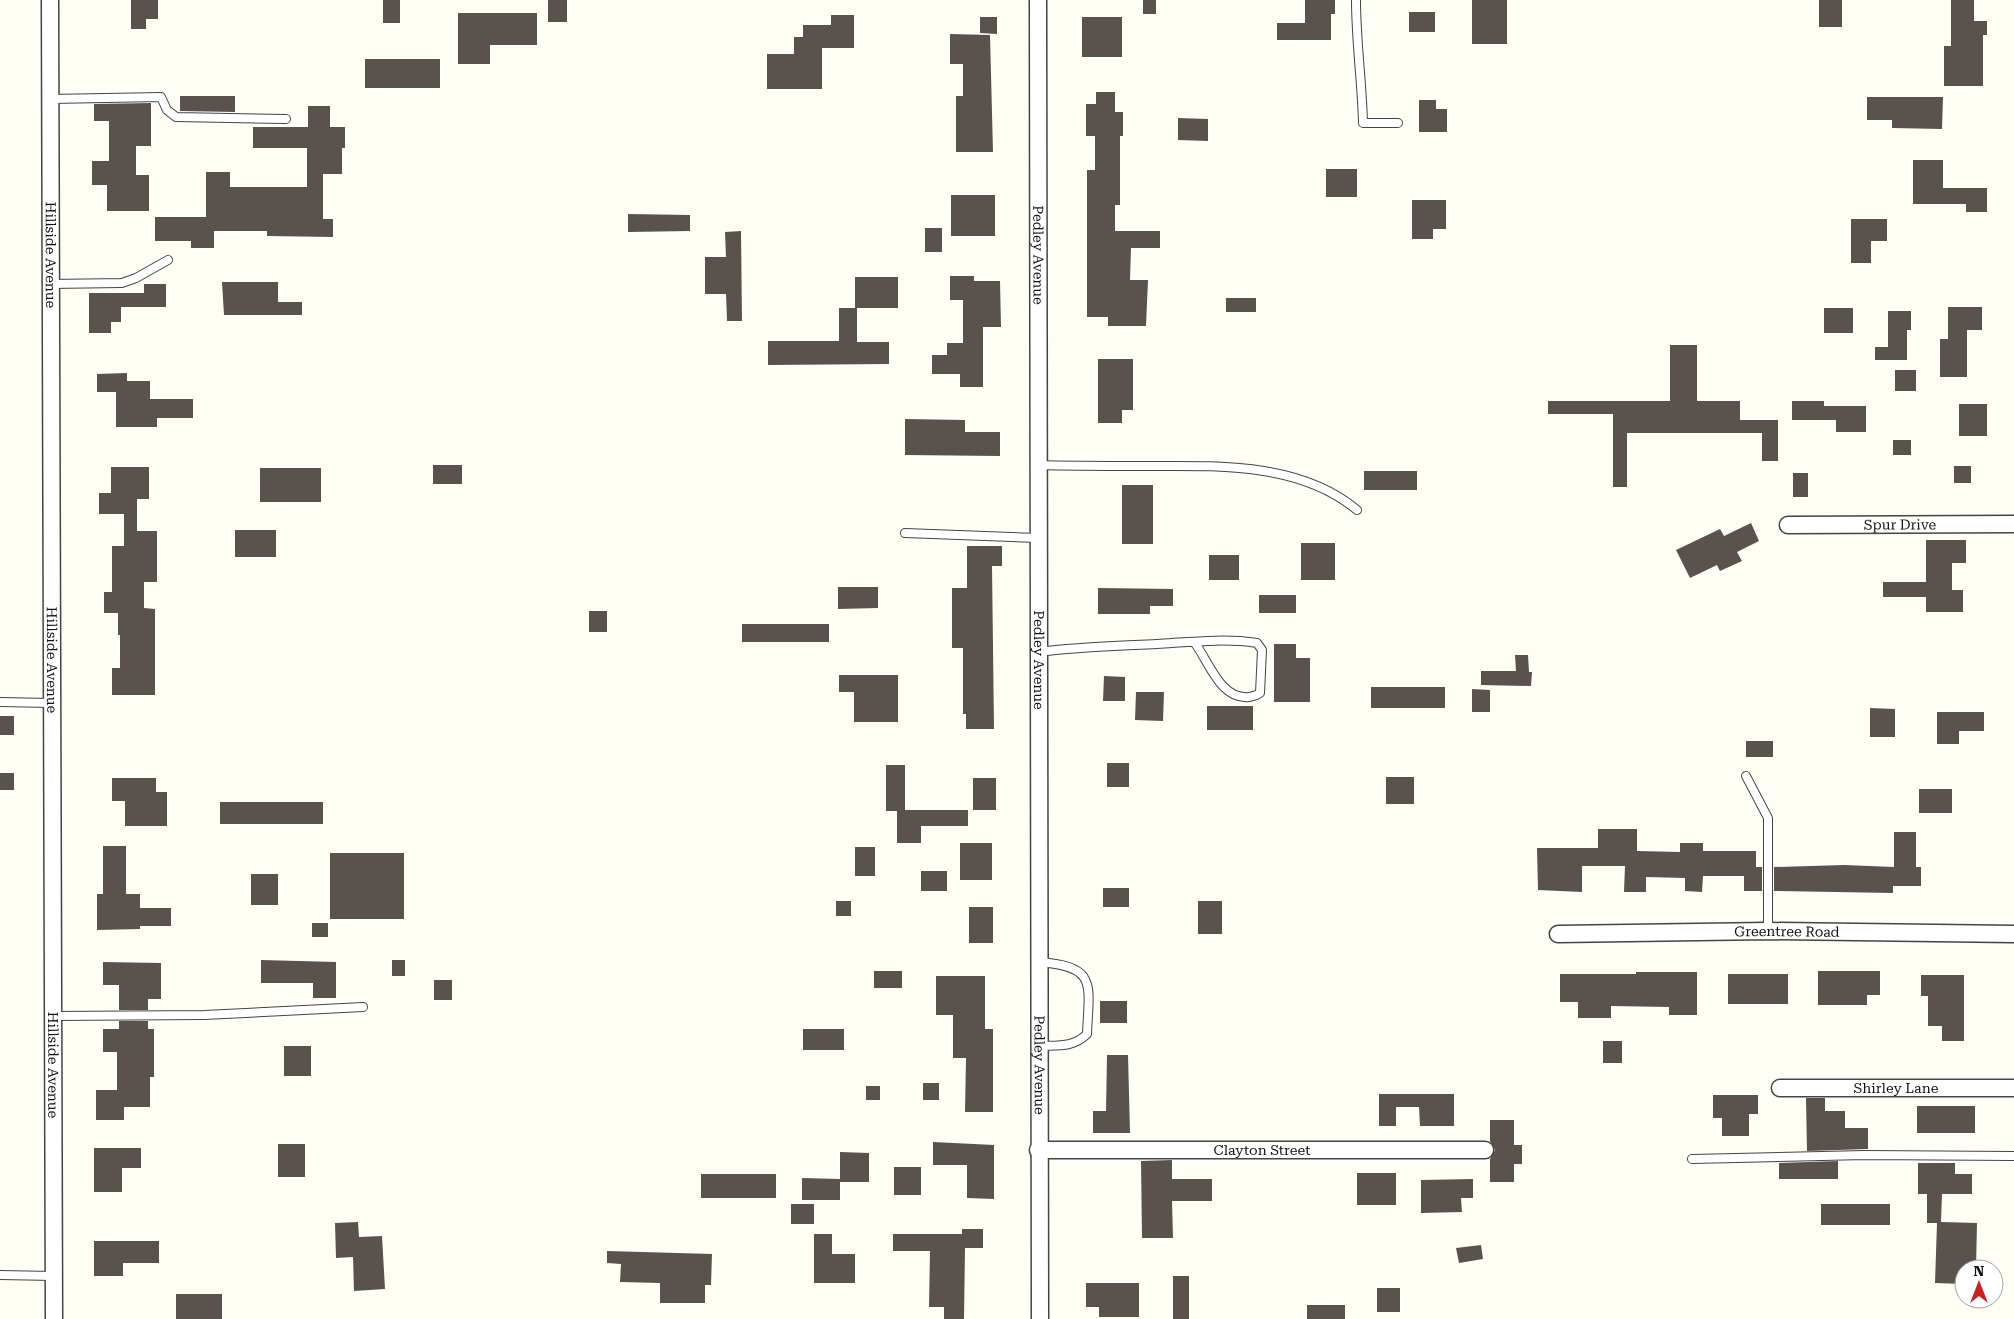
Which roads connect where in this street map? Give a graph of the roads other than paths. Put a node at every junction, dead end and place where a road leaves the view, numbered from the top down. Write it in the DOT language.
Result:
graph roads {
  1 [pos="50,0"];
  2 [pos="1038,0"];
  3 [pos="1356,0"];
  4 [pos="50,99"];
  5 [pos="286,119"];
  6 [pos="1398,123"];
  7 [pos="168,260"];
  8 [pos="50,284"];
  9 [pos="1038,465"];
  10 [pos="1358,510"];
  11 [pos="2014,524"];
  12 [pos="1788,525"];
  13 [pos="905,533"];
  14 [pos="1038,538"];
  15 [pos="1194,642"];
  16 [pos="1038,652"];
  17 [pos="0,702"];
  18 [pos="51,703"];
  19 [pos="1746,776"];
  20 [pos="1768,931"];
  21 [pos="1558,934"];
  22 [pos="2014,934"];
  23 [pos="1038,962"];
  24 [pos="363,1007"];
  25 [pos="54,1016"];
  26 [pos="1038,1046"];
  27 [pos="1780,1088"];
  28 [pos="2014,1088"];
  29 [pos="1038,1150"];
  30 [pos="1485,1150"];
  31 [pos="2014,1156"];
  32 [pos="1692,1159"];
  33 [pos="0,1275"];
  34 [pos="54,1276"];
  35 [pos="54,1319"];
  36 [pos="1040,1319"];
  1 -- 4 [label="street, Hillside Avenue"];
  2 -- 9 [label="street, Pedley Avenue"];
  3 -- 6 [label="lane"];
  4 -- 5 [label="lane"];
  4 -- 8 [label="street, Hillside Avenue"];
  7 -- 8 [label="lane"];
  8 -- 18 [label="street, Hillside Avenue"];
  9 -- 10 [label="lane"];
  9 -- 14 [label="street, Pedley Avenue"];
  11 -- 12 [label="street, Spur Drive"];
  13 -- 14 [label="lane"];
  14 -- 16 [label="street, Pedley Avenue"];
  15 -- 15 [label="lane"];
  15 -- 16 [label="lane"];
  16 -- 23 [label="street, Pedley Avenue"];
  17 -- 18 [label="lane"];
  18 -- 25 [label="street, Hillside Avenue"];
  19 -- 20 [label="lane"];
  20 -- 21 [label="street, Greentree Road"];
  20 -- 22 [label="street, Greentree Road"];
  23 -- 26 [label="street, Pedley Avenue"];
  23 -- 26 [label="lane"];
  24 -- 25 [label="lane"];
  25 -- 34 [label="street, Hillside Avenue"];
  26 -- 29 [label="street, Pedley Avenue"];
  27 -- 28 [label="street, Shirley Lane"];
  29 -- 30 [label="street, Clayton Street"];
  29 -- 36 [label="street, Pedley Avenue"];
  31 -- 32 [label="lane"];
  33 -- 34 [label="lane"];
  34 -- 35 [label="street, Hillside Avenue"];
}
